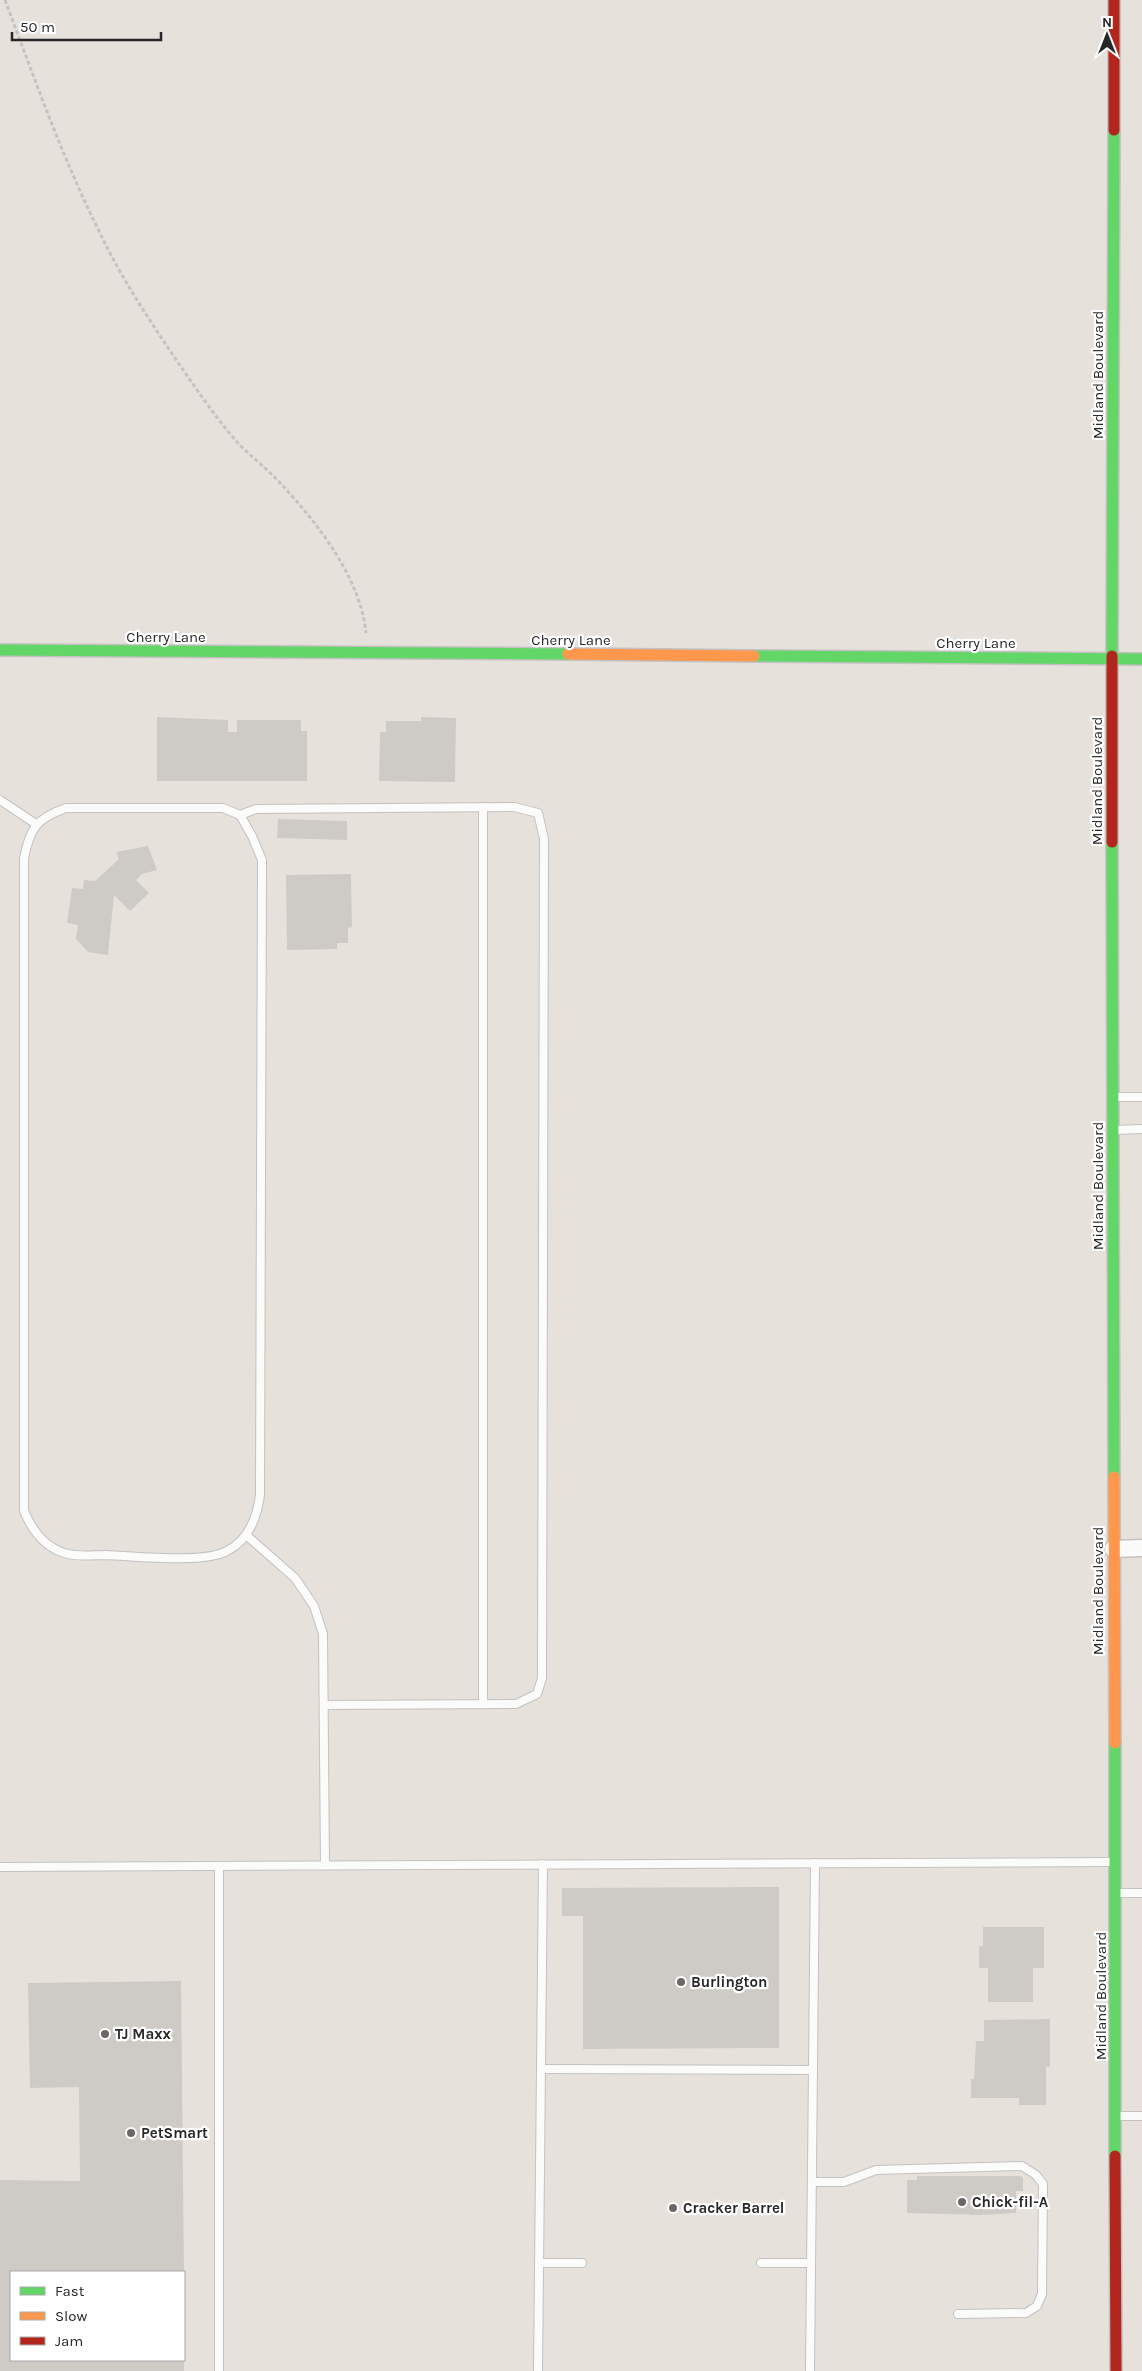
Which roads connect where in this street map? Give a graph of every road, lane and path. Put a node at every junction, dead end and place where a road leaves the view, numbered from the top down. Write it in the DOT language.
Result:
graph roads {
  1 [pos="5,0"];
  2 [pos="1114,0"];
  3 [pos="0,650"];
  4 [pos="367,653"];
  5 [pos="1112,659"];
  6 [pos="1142,659"];
  7 [pos="0,800"];
  8 [pos="483,808"];
  9 [pos="240,816"];
  10 [pos="36,824"];
  11 [pos="1113,1097"];
  12 [pos="1142,1097"];
  13 [pos="1142,1129"];
  14 [pos="1113,1130"];
  15 [pos="246,1535"];
  16 [pos="1113,1548"];
  17 [pos="1142,1548"];
  18 [pos="483,1704"];
  19 [pos="324,1705"];
  20 [pos="1114,1862"];
  21 [pos="815,1863"];
  22 [pos="543,1864"];
  23 [pos="325,1865"];
  24 [pos="219,1866"];
  25 [pos="0,1867"];
  26 [pos="1142,1893"];
  27 [pos="1115,1894"];
  28 [pos="541,2069"];
  29 [pos="813,2070"];
  30 [pos="1116,2116"];
  31 [pos="1142,2116"];
  32 [pos="812,2182"];
  33 [pos="539,2263"];
  34 [pos="582,2263"];
  35 [pos="761,2263"];
  36 [pos="811,2263"];
  37 [pos="958,2314"];
  38 [pos="219,2371"];
  39 [pos="538,2371"];
  40 [pos="810,2371"];
  41 [pos="1116,2371"];
  1 -- 4 [label="path"];
  2 -- 5 [label="main road, Midland Boulevard"];
  3 -- 4 [label="main road, Cherry Lane"];
  4 -- 5 [label="main road, Cherry Lane"];
  5 -- 6 [label="main road, Cherry Lane"];
  5 -- 11 [label="main road, Midland Boulevard"];
  7 -- 10 [label="lane"];
  8 -- 9 [label="lane"];
  8 -- 18 [label="lane"];
  8 -- 18 [label="lane"];
  9 -- 10 [label="lane"];
  9 -- 15 [label="lane"];
  10 -- 15 [label="lane"];
  11 -- 12 [label="lane"];
  11 -- 14 [label="main road, Midland Boulevard"];
  13 -- 14 [label="lane"];
  14 -- 16 [label="main road, Midland Boulevard"];
  15 -- 19 [label="lane"];
  16 -- 17 [label="street"];
  16 -- 20 [label="main road, Midland Boulevard"];
  18 -- 19 [label="lane"];
  19 -- 23 [label="lane"];
  20 -- 21 [label="lane"];
  20 -- 27 [label="main road, Midland Boulevard"];
  21 -- 22 [label="lane"];
  21 -- 29 [label="lane"];
  22 -- 23 [label="lane"];
  22 -- 28 [label="lane"];
  23 -- 24 [label="lane"];
  24 -- 25 [label="lane"];
  24 -- 38 [label="lane"];
  26 -- 27 [label="lane"];
  27 -- 30 [label="main road, Midland Boulevard"];
  28 -- 29 [label="lane"];
  28 -- 33 [label="lane"];
  29 -- 32 [label="lane"];
  30 -- 31 [label="lane"];
  30 -- 41 [label="main road, Midland Boulevard"];
  32 -- 36 [label="lane"];
  32 -- 37 [label="lane"];
  33 -- 34 [label="lane"];
  33 -- 39 [label="lane"];
  35 -- 36 [label="lane"];
  36 -- 40 [label="lane"];
}
